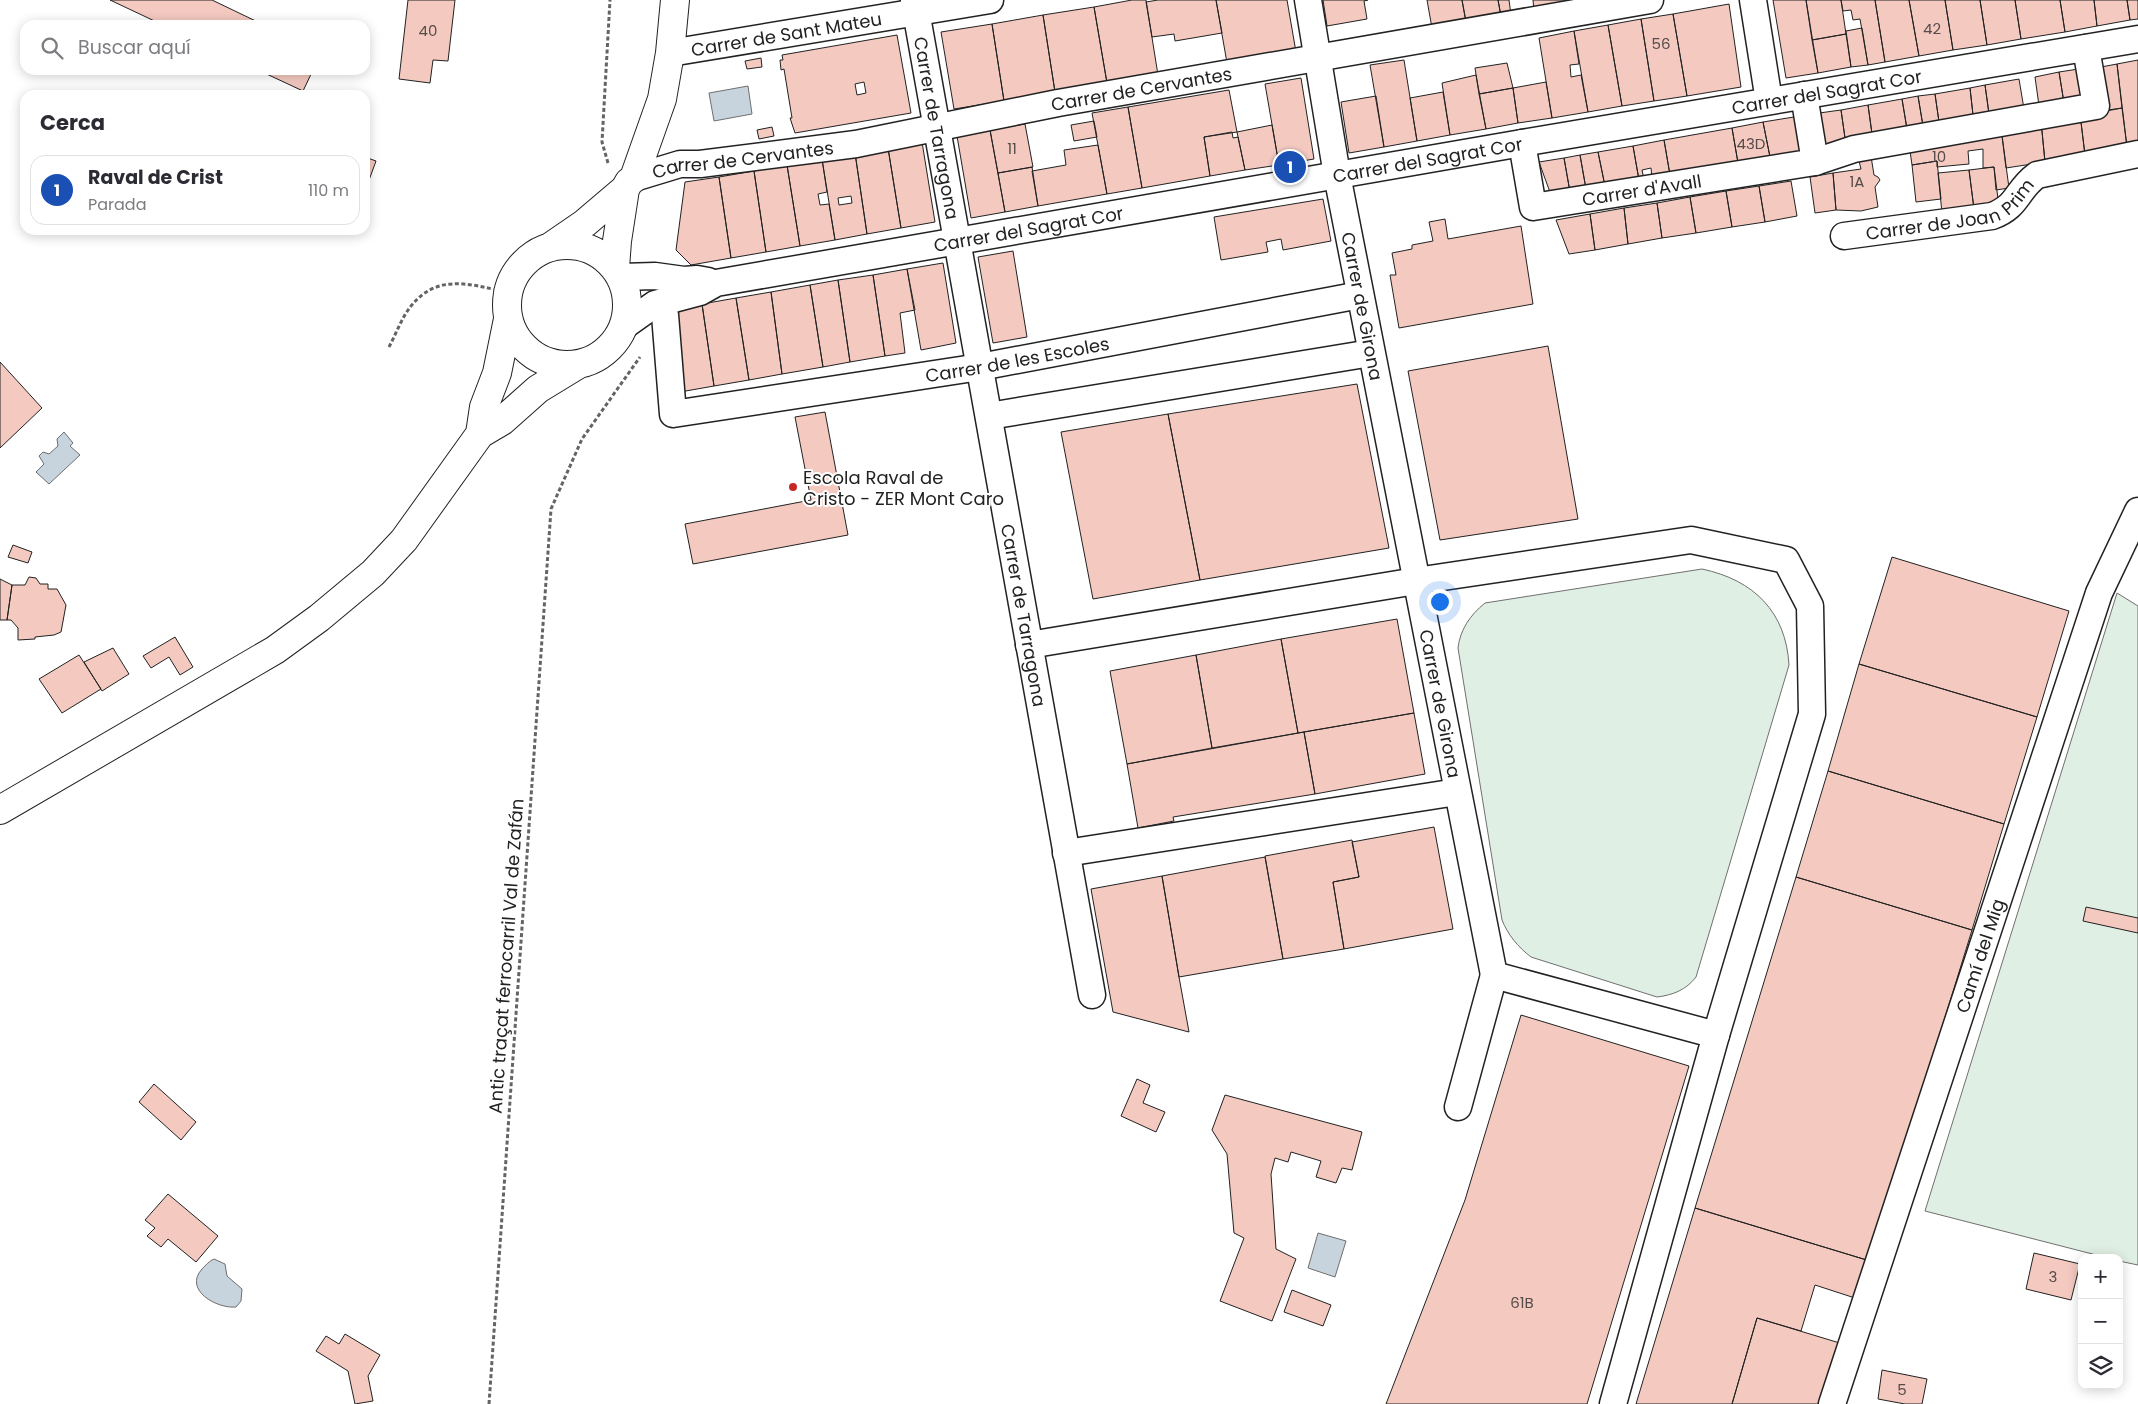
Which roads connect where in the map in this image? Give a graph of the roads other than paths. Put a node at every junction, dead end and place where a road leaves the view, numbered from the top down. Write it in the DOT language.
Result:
graph roads {
  1 [pos="675,0"];
  2 [pos="990,0"];
  3 [pos="1308,0"];
  4 [pos="1650,0"];
  5 [pos="1753,0"];
  6 [pos="916,6"];
  7 [pos="2138,39"];
  8 [pos="2086,48"];
  9 [pos="670,54"];
  10 [pos="1317,59"];
  11 [pos="1804,95"];
  12 [pos="1769,100"];
  13 [pos="938,127"];
  14 [pos="1522,142"];
  15 [pos="2138,154"];
  16 [pos="1816,162"];
  17 [pos="1337,175"];
  18 [pos="630,184"];
  19 [pos="1844,236"];
  20 [pos="957,240"];
  21 [pos="550,247"];
  22 [pos="618,272"];
  23 [pos="716,283"];
  24 [pos="1360,295"];
  25 [pos="664,315"];
  26 [pos="508,319"];
  27 [pos="624,326"];
  28 [pos="1371,353"];
  29 [pos="579,364"];
  30 [pos="980,367"];
  31 [pos="989,416"];
  32 [pos="480,434"];
  33 [pos="2138,511"];
  34 [pos="1416,581"];
  35 [pos="1029,645"];
  36 [pos="1457,792"];
  37 [pos="0,810"];
  38 [pos="1066,853"];
  39 [pos="1494,974"];
  40 [pos="1092,995"];
  41 [pos="1716,1035"];
  42 [pos="1458,1107"];
  43 [pos="1613,1404"];
  44 [pos="1832,1404"];
  1 -- 9 [label="street"];
  2 -- 6 [label="street, Carrer de Sant Mateu"];
  3 -- 10 [label="street, Carrer de Girona"];
  4 -- 10 [label="street, Carrer de Cervantes"];
  5 -- 12 [label="street"];
  6 -- 9 [label="street, Carrer de Sant Mateu"];
  6 -- 13 [label="street, Carrer de Tarragona"];
  7 -- 8 [label="street, Carrer del Sagrat Cor"];
  8 -- 11 [label="street, Carrer del Sagrat Cor"];
  8 -- 16 [label="street, Carrer d'Avall"];
  9 -- 18 [label="street"];
  10 -- 13 [label="street, Carrer de Cervantes"];
  10 -- 17 [label="street, Carrer de Girona"];
  11 -- 12 [label="street, Carrer del Sagrat Cor"];
  11 -- 16 [label="street"];
  12 -- 14 [label="street, Carrer del Sagrat Cor"];
  13 -- 18 [label="street, Carrer de Cervantes"];
  13 -- 20 [label="street, Carrer de Tarragona"];
  14 -- 16 [label="street, Carrer d'Avall"];
  14 -- 17 [label="street, Carrer del Sagrat Cor"];
  15 -- 19 [label="street, Carrer de Joan Prim"];
  17 -- 20 [label="street, Carrer del Sagrat Cor"];
  17 -- 24 [label="street, Carrer de Girona"];
  18 -- 21 [label="street"];
  18 -- 22 [label="street"];
  20 -- 23 [label="street, Carrer del Sagrat Cor"];
  20 -- 30 [label="street, Carrer de Tarragona"];
  21 -- 22 [label="street"];
  21 -- 26 [label="street"];
  22 -- 23 [label="street"];
  22 -- 27 [label="street"];
  23 -- 27 [label="street"];
  24 -- 28 [label="street, Carrer de Girona"];
  24 -- 30 [label="street, Carrer de les Escoles"];
  25 -- 30 [label="street, Carrer de les Escoles"];
  26 -- 29 [label="street"];
  26 -- 32 [label="street"];
  27 -- 29 [label="street"];
  28 -- 31 [label="street"];
  28 -- 34 [label="street, Carrer de Girona"];
  29 -- 32 [label="street"];
  30 -- 31 [label="street, Carrer de Tarragona"];
  31 -- 35 [label="street, Carrer de Tarragona"];
  32 -- 37 [label="street"];
  33 -- 44 [label="street, Camí del Mig"];
  34 -- 35 [label="street"];
  34 -- 36 [label="street, Carrer de Girona"];
  34 -- 41 [label="street"];
  35 -- 38 [label="street, Carrer de Tarragona"];
  36 -- 38 [label="street"];
  36 -- 39 [label="street, Carrer de Girona"];
  38 -- 40 [label="street, Carrer de Tarragona"];
  39 -- 41 [label="street"];
  39 -- 42 [label="street"];
  41 -- 43 [label="street"];
}
